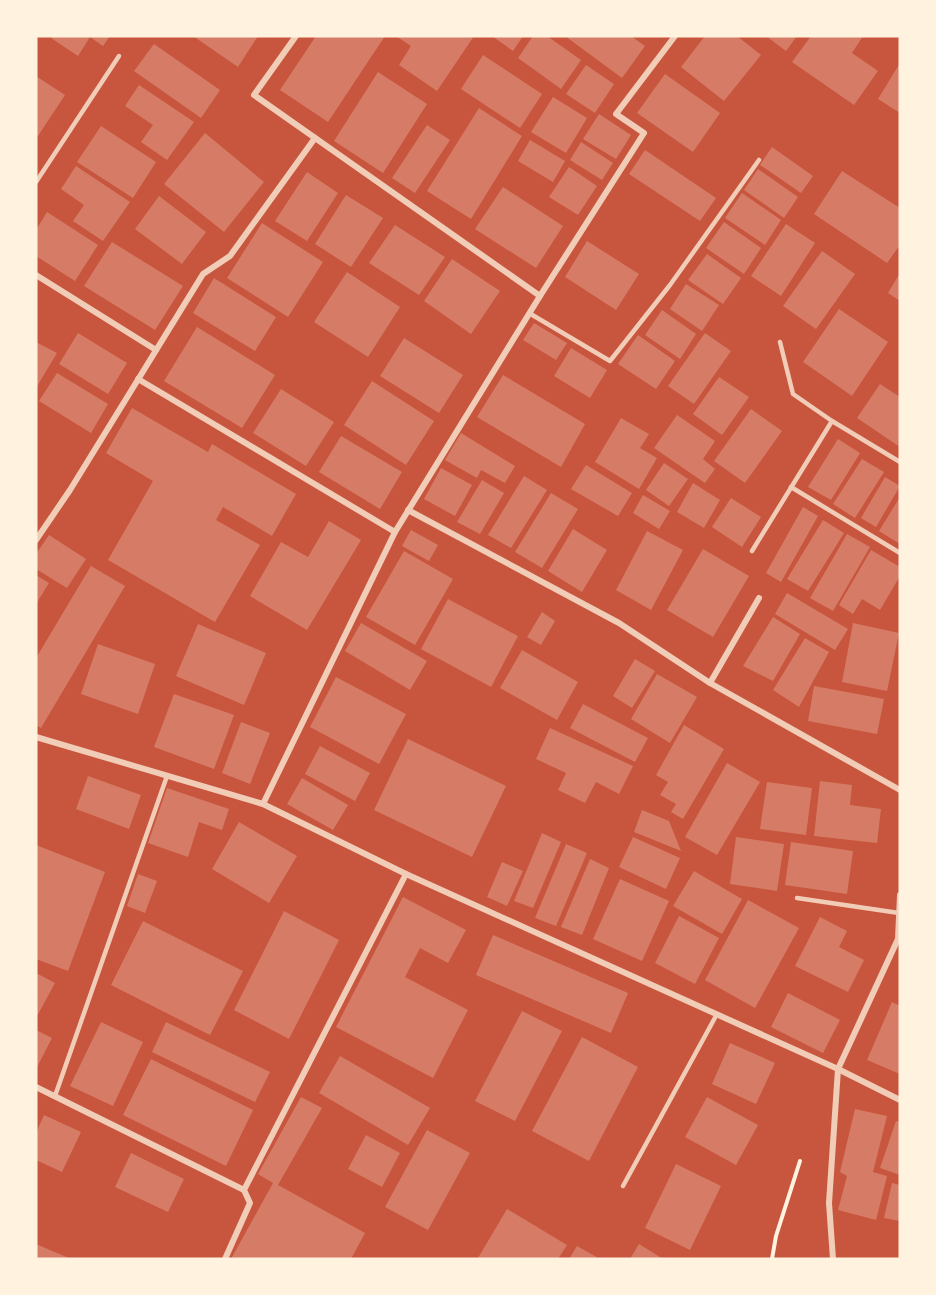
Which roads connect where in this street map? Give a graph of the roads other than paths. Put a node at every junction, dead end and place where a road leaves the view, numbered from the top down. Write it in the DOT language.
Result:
graph roads {
  1 [pos="296,36"];
  2 [pos="675,36"];
  3 [pos="119,56"];
  4 [pos="315,138"];
  5 [pos="759,160"];
  6 [pos="36,182"];
  7 [pos="36,275"];
  8 [pos="540,296"];
  9 [pos="529,313"];
  10 [pos="780,342"];
  11 [pos="156,350"];
  12 [pos="138,379"];
  13 [pos="832,421"];
  14 [pos="900,462"];
  15 [pos="791,488"];
  16 [pos="408,510"];
  17 [pos="395,532"];
  18 [pos="36,540"];
  19 [pos="752,551"];
  20 [pos="900,552"];
  21 [pos="759,598"];
  22 [pos="710,683"];
  23 [pos="36,737"];
  24 [pos="167,776"];
  25 [pos="900,790"];
  26 [pos="263,804"];
  27 [pos="406,874"];
  28 [pos="900,895"];
  29 [pos="797,898"];
  30 [pos="899,913"];
  31 [pos="899,939"];
  32 [pos="717,1014"];
  33 [pos="838,1069"];
  34 [pos="36,1087"];
  35 [pos="55,1096"];
  36 [pos="900,1100"];
  37 [pos="623,1186"];
  38 [pos="244,1191"];
  39 [pos="225,1259"];
  40 [pos="833,1259"];
  1 -- 4 [label="street"];
  2 -- 8 [label="street"];
  3 -- 6 [label="lane"];
  4 -- 8 [label="street"];
  4 -- 11 [label="street"];
  5 -- 9 [label="lane"];
  7 -- 11 [label="street"];
  8 -- 9 [label="street"];
  9 -- 16 [label="street"];
  10 -- 13 [label="lane"];
  11 -- 12 [label="street"];
  12 -- 17 [label="street"];
  12 -- 18 [label="street"];
  13 -- 14 [label="lane"];
  13 -- 15 [label="lane"];
  15 -- 19 [label="lane"];
  15 -- 20 [label="lane"];
  16 -- 17 [label="street"];
  16 -- 22 [label="street"];
  17 -- 26 [label="street"];
  21 -- 22 [label="street"];
  22 -- 25 [label="street"];
  23 -- 24 [label="street"];
  24 -- 26 [label="street"];
  24 -- 35 [label="lane"];
  26 -- 27 [label="street"];
  27 -- 32 [label="street"];
  27 -- 38 [label="street"];
  28 -- 30 [label="street"];
  29 -- 30 [label="lane"];
  30 -- 31 [label="street"];
  31 -- 33 [label="street"];
  32 -- 33 [label="street"];
  32 -- 37 [label="lane"];
  33 -- 36 [label="street"];
  33 -- 40 [label="street"];
  34 -- 35 [label="street"];
  35 -- 38 [label="street"];
  38 -- 39 [label="street"];
}
